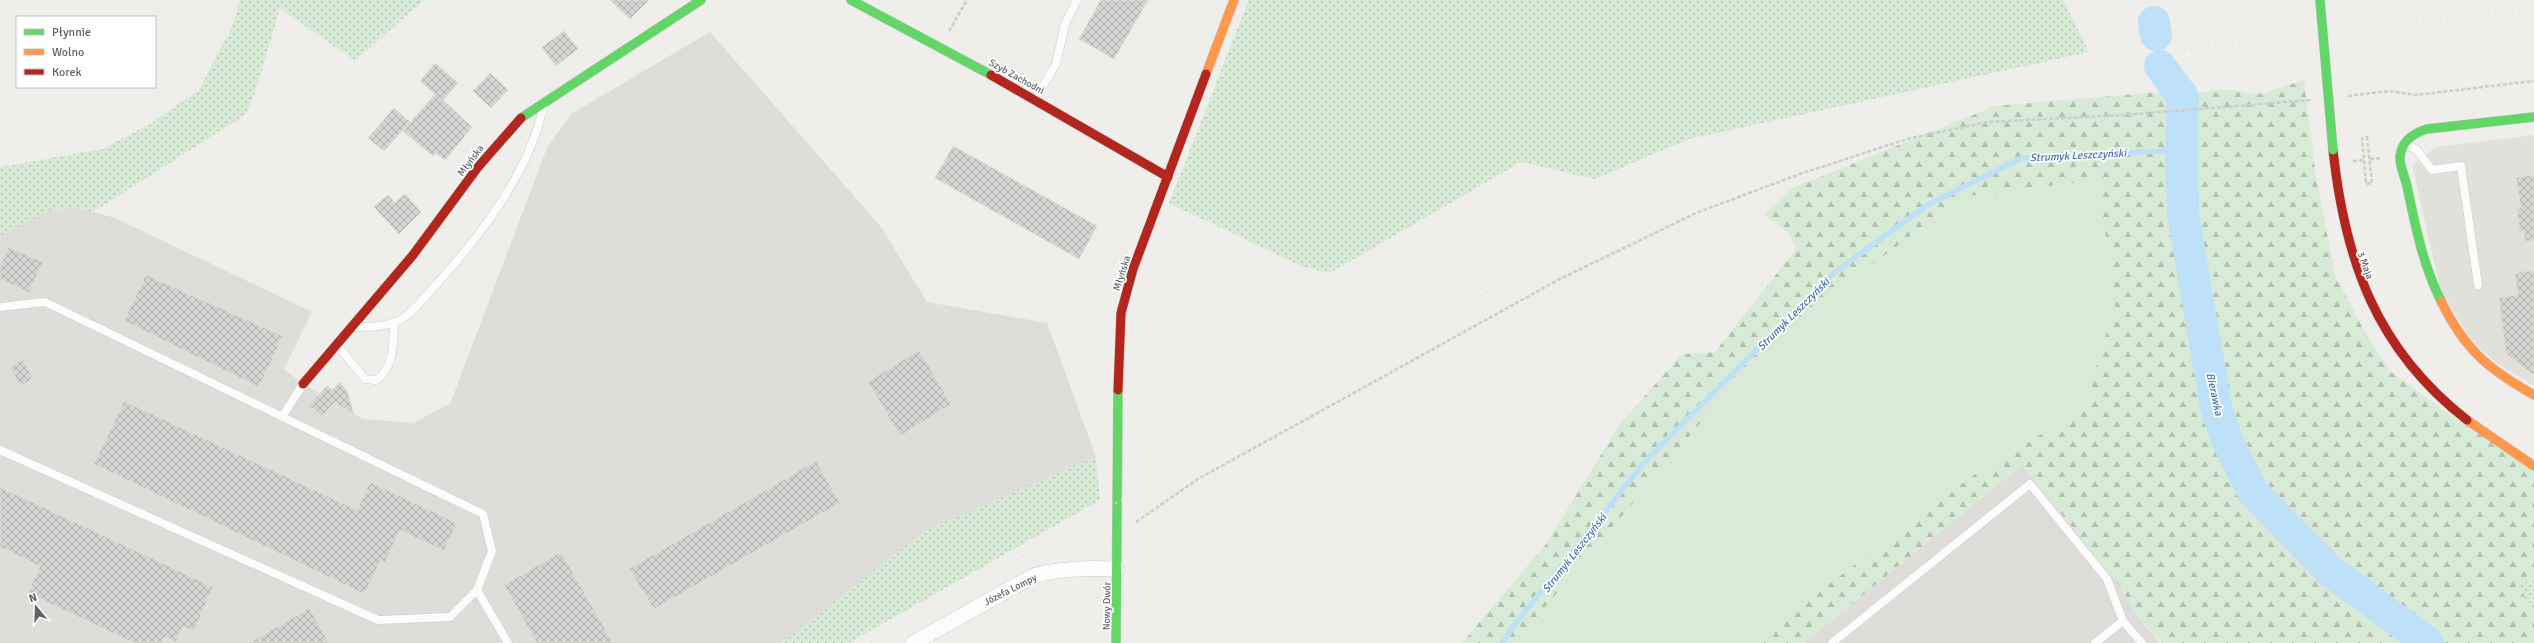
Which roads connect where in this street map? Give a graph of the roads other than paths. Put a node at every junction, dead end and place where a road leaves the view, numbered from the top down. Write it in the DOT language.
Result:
graph roads {
  1 [pos="701,0"];
  2 [pos="851,0"];
  3 [pos="1077,0"];
  4 [pos="1234,0"];
  5 [pos="2320,0"];
  6 [pos="1036,99"];
  7 [pos="545,101"];
  8 [pos="2534,117"];
  9 [pos="2403,143"];
  10 [pos="1168,177"];
  11 [pos="2478,285"];
  12 [pos="0,307"];
  13 [pos="394,323"];
  14 [pos="352,327"];
  15 [pos="337,345"];
  16 [pos="303,384"];
  17 [pos="2534,395"];
  18 [pos="282,417"];
  19 [pos="0,450"];
  20 [pos="2534,466"];
  21 [pos="1117,569"];
  22 [pos="477,590"];
  23 [pos="2123,621"];
  24 [pos="508,643"];
  25 [pos="913,643"];
  26 [pos="1116,643"];
  27 [pos="1832,643"];
  28 [pos="2095,643"];
  29 [pos="2142,643"];
  1 -- 7 [label="street, Młyńska"];
  2 -- 6 [label="street, Szyb Zachodni"];
  3 -- 6 [label="lane"];
  4 -- 10 [label="street, Młyńska"];
  5 -- 20 [label="street, 3 Maja, bridge"];
  6 -- 10 [label="street, Szyb Zachodni"];
  7 -- 13 [label="lane"];
  7 -- 14 [label="street, Młyńska"];
  8 -- 9 [label="street"];
  9 -- 11 [label="lane"];
  9 -- 17 [label="street"];
  10 -- 21 [label="street, Młyńska"];
  12 -- 18 [label="lane"];
  13 -- 14 [label="lane"];
  13 -- 15 [label="lane"];
  14 -- 15 [label="street, Młyńska"];
  15 -- 16 [label="street, Młyńska"];
  16 -- 18 [label="lane"];
  18 -- 22 [label="lane"];
  19 -- 22 [label="lane"];
  21 -- 25 [label="street, Józefa Lompy"];
  21 -- 26 [label="street, Nowy Dwór"];
  22 -- 24 [label="lane"];
  23 -- 27 [label="lane"];
  23 -- 28 [label="lane"];
  23 -- 29 [label="lane"];
}
